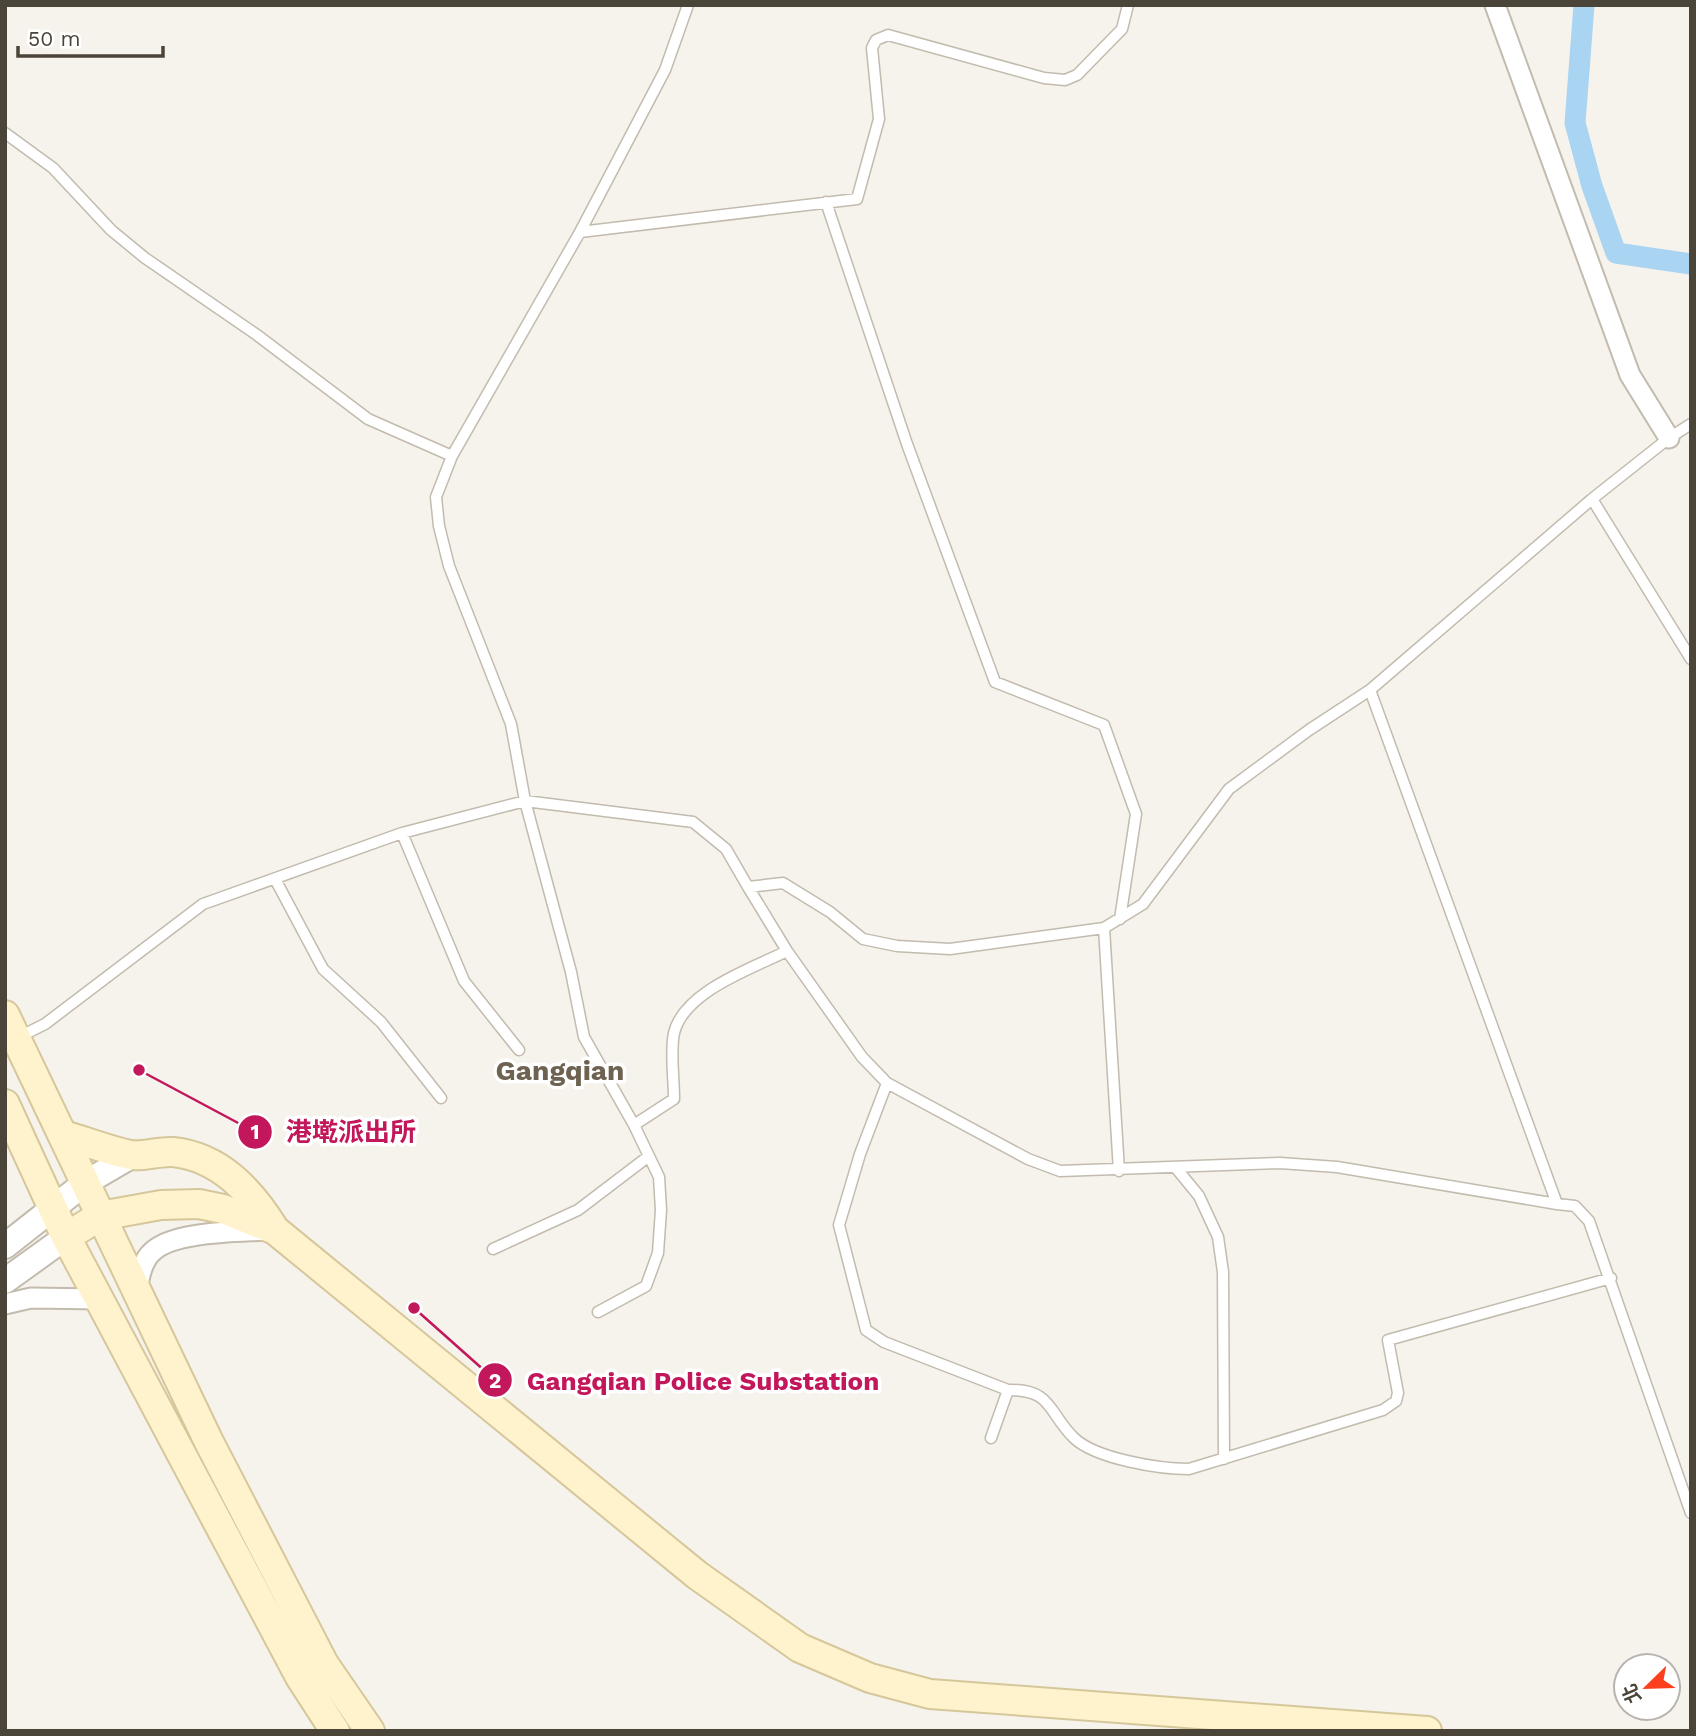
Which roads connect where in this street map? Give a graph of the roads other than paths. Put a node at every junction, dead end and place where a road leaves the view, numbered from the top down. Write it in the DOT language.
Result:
graph roads {
  1 [pos="688,5"];
  2 [pos="1128,5"];
  3 [pos="1495,5"];
  4 [pos="5,134"];
  5 [pos="826,202"];
  6 [pos="580,232"];
  7 [pos="1691,424"];
  8 [pos="1669,438"];
  9 [pos="452,456"];
  10 [pos="1592,499"];
  11 [pos="1691,659"];
  12 [pos="1370,690"];
  13 [pos="525,801"];
  14 [pos="402,833"];
  15 [pos="275,879"];
  16 [pos="748,887"];
  17 [pos="1120,919"];
  18 [pos="1104,928"];
  19 [pos="787,951"];
  20 [pos="9,1033"];
  21 [pos="519,1050"];
  22 [pos="887,1083"];
  23 [pos="441,1097"];
  24 [pos="5,1104"];
  25 [pos="634,1125"];
  26 [pos="63,1135"];
  27 [pos="133,1155"];
  28 [pos="649,1156"];
  29 [pos="1176,1168"];
  30 [pos="1119,1171"];
  31 [pos="85,1183"];
  32 [pos="1557,1203"];
  33 [pos="52,1208"];
  34 [pos="100,1216"];
  35 [pos="275,1230"];
  36 [pos="66,1237"];
  37 [pos="5,1246"];
  38 [pos="493,1249"];
  39 [pos="1611,1278"];
  40 [pos="5,1281"];
  41 [pos="136,1292"];
  42 [pos="100,1300"];
  43 [pos="5,1304"];
  44 [pos="598,1312"];
  45 [pos="1008,1390"];
  46 [pos="990,1438"];
  47 [pos="1224,1459"];
  48 [pos="1691,1513"];
  49 [pos="335,1731"];
  50 [pos="369,1731"];
  51 [pos="1427,1731"];
  1 -- 6 [label="lane"];
  2 -- 5 [label="lane"];
  3 -- 8 [label="street"];
  4 -- 9 [label="lane"];
  5 -- 6 [label="lane"];
  5 -- 17 [label="lane"];
  6 -- 9 [label="lane"];
  7 -- 8 [label="lane"];
  8 -- 10 [label="lane"];
  9 -- 13 [label="lane"];
  10 -- 11 [label="lane"];
  10 -- 12 [label="lane"];
  12 -- 17 [label="lane"];
  12 -- 32 [label="lane"];
  13 -- 14 [label="lane"];
  13 -- 16 [label="lane"];
  13 -- 25 [label="lane"];
  14 -- 15 [label="lane"];
  14 -- 21 [label="lane"];
  15 -- 20 [label="lane"];
  15 -- 23 [label="lane"];
  16 -- 18 [label="lane"];
  16 -- 19 [label="lane"];
  17 -- 18 [label="lane"];
  18 -- 30 [label="lane"];
  19 -- 22 [label="lane"];
  19 -- 25 [label="lane"];
  20 -- 26 [label="main road"];
  22 -- 30 [label="lane"];
  22 -- 45 [label="lane"];
  24 -- 33 [label="main road"];
  25 -- 28 [label="lane"];
  26 -- 27 [label="main road"];
  26 -- 31 [label="main road"];
  27 -- 31 [label="street"];
  27 -- 35 [label="main road"];
  28 -- 38 [label="lane"];
  28 -- 44 [label="lane"];
  29 -- 30 [label="lane"];
  29 -- 32 [label="lane"];
  29 -- 47 [label="lane"];
  31 -- 33 [label="street"];
  31 -- 34 [label="main road"];
  32 -- 39 [label="lane"];
  33 -- 36 [label="main road"];
  33 -- 37 [label="street"];
  34 -- 35 [label="main road"];
  34 -- 36 [label="main road"];
  34 -- 41 [label="main road"];
  35 -- 41 [label="street"];
  35 -- 51 [label="main road"];
  36 -- 40 [label="street"];
  36 -- 42 [label="main road"];
  39 -- 47 [label="lane"];
  39 -- 48 [label="lane"];
  41 -- 50 [label="main road"];
  42 -- 43 [label="street"];
  42 -- 49 [label="main road"];
  45 -- 46 [label="lane"];
  45 -- 47 [label="lane"];
}
